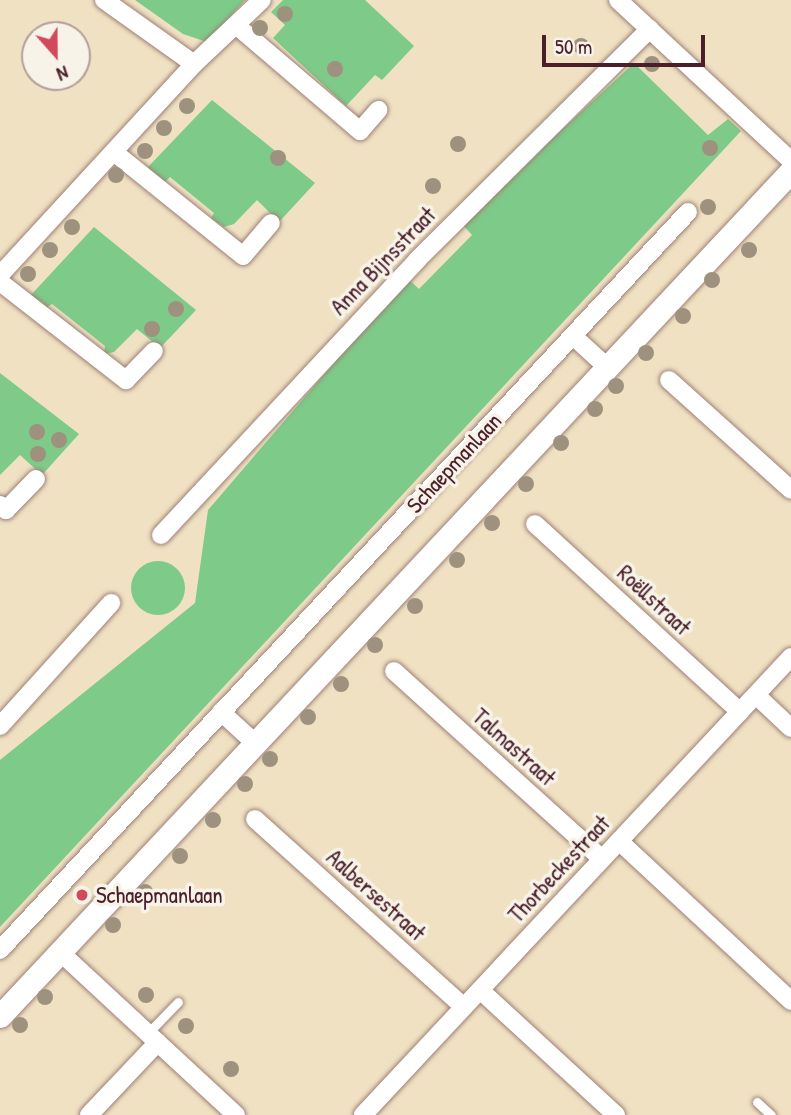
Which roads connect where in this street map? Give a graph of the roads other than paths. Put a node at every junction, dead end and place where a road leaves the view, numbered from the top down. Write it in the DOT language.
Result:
graph roads {
  1 [pos="104,0"];
  2 [pos="262,0"];
  3 [pos="618,0"];
  4 [pos="237,26"];
  5 [pos="650,29"];
  6 [pos="194,64"];
  7 [pos="378,110"];
  8 [pos="115,153"];
  9 [pos="791,162"];
  10 [pos="791,171"];
  11 [pos="688,212"];
  12 [pos="271,223"];
  13 [pos="0,275"];
  14 [pos="0,282"];
  15 [pos="572,336"];
  16 [pos="154,351"];
  17 [pos="607,368"];
  18 [pos="669,380"];
  19 [pos="36,479"];
  20 [pos="791,490"];
  21 [pos="0,505"];
  22 [pos="535,524"];
  23 [pos="161,535"];
  24 [pos="111,603"];
  25 [pos="791,657"];
  26 [pos="394,671"];
  27 [pos="756,695"];
  28 [pos="222,712"];
  29 [pos="740,712"];
  30 [pos="0,726"];
  31 [pos="791,728"];
  32 [pos="255,743"];
  33 [pos="255,819"];
  34 [pos="620,841"];
  35 [pos="602,859"];
  36 [pos="0,950"];
  37 [pos="60,952"];
  38 [pos="480,990"];
  39 [pos="791,1001"];
  40 [pos="178,1002"];
  41 [pos="464,1007"];
  42 [pos="0,1016"];
  43 [pos="153,1038"];
  44 [pos="757,1102"];
  45 [pos="89,1115"];
  46 [pos="236,1115"];
  47 [pos="363,1115"];
  48 [pos="616,1115"];
  49 [pos="771,1115"];
  1 -- 6 [label="street"];
  2 -- 4 [label="street"];
  3 -- 5 [label="street"];
  4 -- 6 [label="street"];
  4 -- 7 [label="street"];
  5 -- 9 [label="street"];
  5 -- 23 [label="street, Anna Bijnsstraat"];
  6 -- 8 [label="street"];
  8 -- 12 [label="street"];
  8 -- 13 [label="street"];
  10 -- 17 [label="street, Schaepmanlaan"];
  11 -- 15 [label="street, Schaepmanlaan"];
  14 -- 16 [label="street"];
  15 -- 17 [label="street"];
  15 -- 28 [label="street, Schaepmanlaan"];
  17 -- 32 [label="street, Schaepmanlaan"];
  18 -- 20 [label="street"];
  19 -- 21 [label="street"];
  22 -- 29 [label="street, Roëllstraat"];
  24 -- 30 [label="street"];
  25 -- 27 [label="street, Thorbeckestraat"];
  26 -- 35 [label="street, Talmastraat"];
  27 -- 29 [label="street, Thorbeckestraat"];
  27 -- 31 [label="street"];
  28 -- 32 [label="street"];
  28 -- 36 [label="street, Schaepmanlaan"];
  29 -- 34 [label="street, Thorbeckestraat"];
  32 -- 37 [label="street, Schaepmanlaan"];
  33 -- 41 [label="street, Aalbersestraat"];
  34 -- 35 [label="street, Thorbeckestraat"];
  34 -- 39 [label="street"];
  35 -- 38 [label="street, Thorbeckestraat"];
  37 -- 42 [label="street, Schaepmanlaan"];
  37 -- 43 [label="street"];
  38 -- 41 [label="street, Thorbeckestraat"];
  38 -- 48 [label="street"];
  40 -- 43 [label="lane"];
  41 -- 47 [label="street, Thorbeckestraat"];
  43 -- 45 [label="street"];
  43 -- 46 [label="street"];
  44 -- 49 [label="lane"];
}
